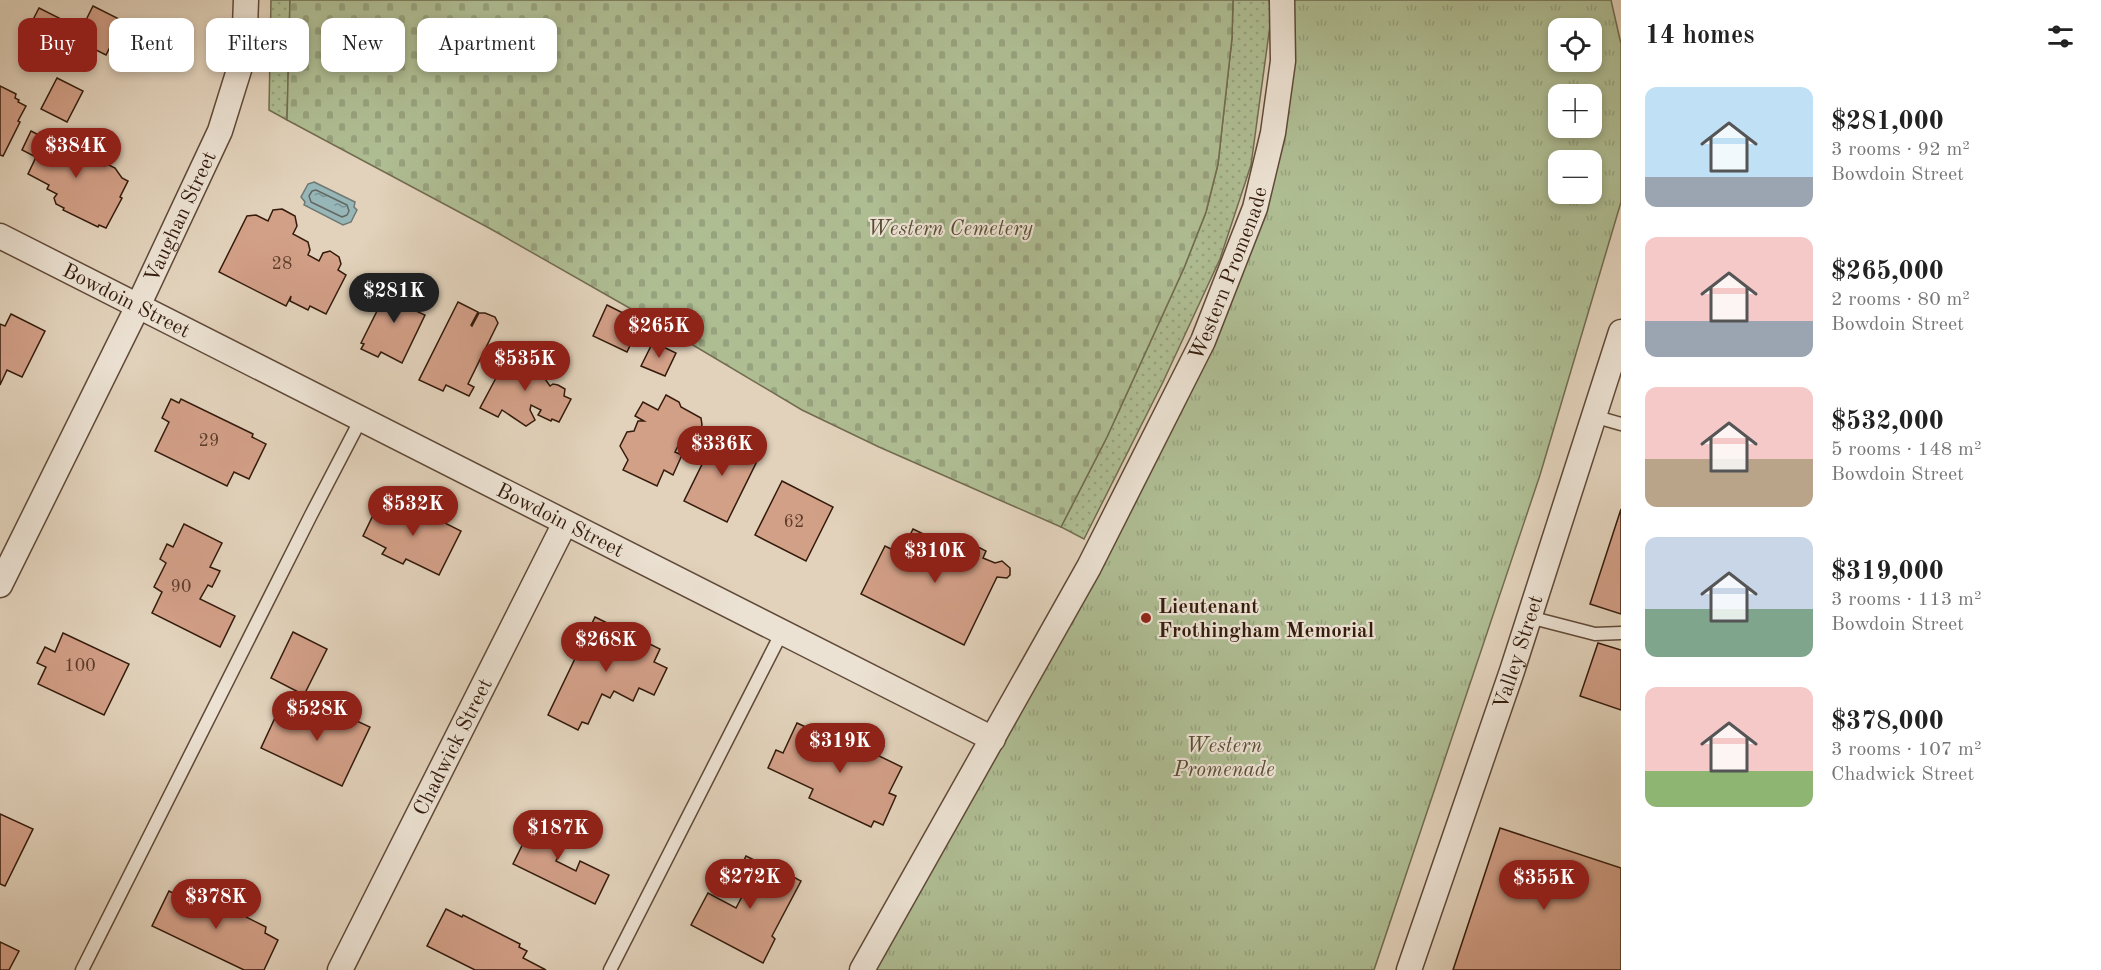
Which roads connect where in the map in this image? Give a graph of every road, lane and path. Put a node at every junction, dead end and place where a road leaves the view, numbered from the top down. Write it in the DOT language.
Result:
graph roads {
  1 [pos="246,0"];
  2 [pos="1282,0"];
  3 [pos="0,236"];
  4 [pos="138,306"];
  5 [pos="1621,332"];
  6 [pos="1593,416"];
  7 [pos="361,419"];
  8 [pos="1621,424"];
  9 [pos="565,523"];
  10 [pos="0,585"];
  11 [pos="1529,617"];
  12 [pos="782,632"];
  13 [pos="1621,633"];
  14 [pos="993,739"];
  15 [pos="82,970"];
  16 [pos="340,970"];
  17 [pos="610,970"];
  18 [pos="862,970"];
  19 [pos="1409,970"];
  1 -- 4 [label="street, Vaughan Street"];
  2 -- 14 [label="street, Western Promenade"];
  3 -- 4 [label="street, Bowdoin Street"];
  4 -- 7 [label="street, Bowdoin Street"];
  4 -- 10 [label="street, Vaughan Street"];
  5 -- 6 [label="street, Valley Street"];
  6 -- 8 [label="lane"];
  6 -- 11 [label="street, Valley Street"];
  7 -- 9 [label="street, Bowdoin Street"];
  7 -- 15 [label="lane"];
  9 -- 12 [label="street, Bowdoin Street"];
  9 -- 16 [label="street, Chadwick Street"];
  11 -- 13 [label="lane"];
  11 -- 19 [label="street, Valley Street"];
  12 -- 14 [label="street, Bowdoin Street"];
  12 -- 17 [label="lane"];
  14 -- 18 [label="street, Western Promenade"];
}
